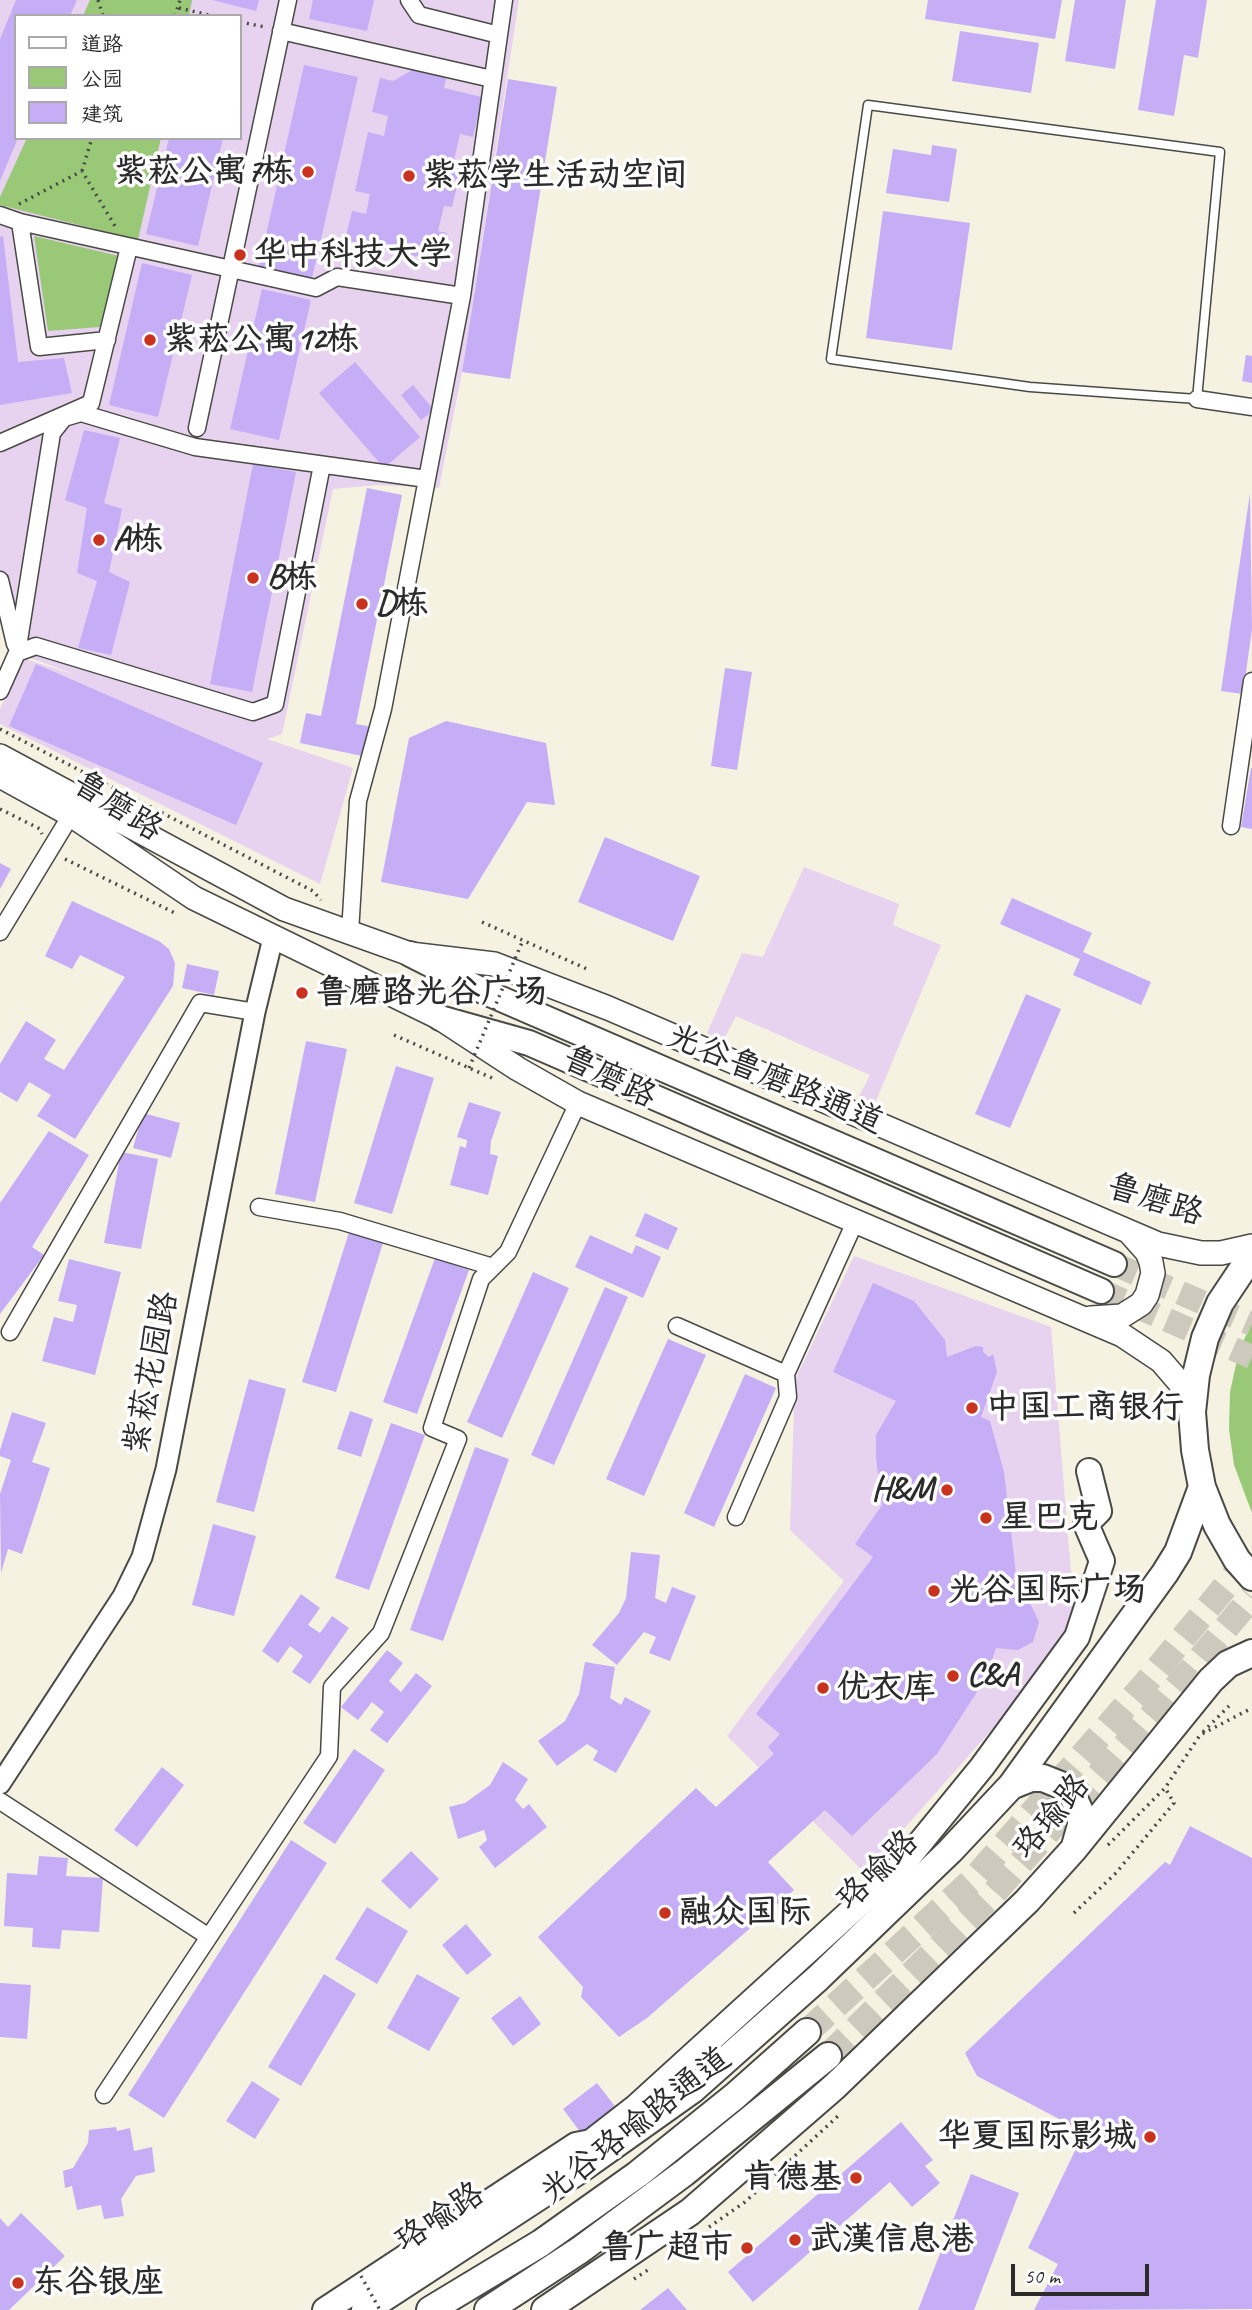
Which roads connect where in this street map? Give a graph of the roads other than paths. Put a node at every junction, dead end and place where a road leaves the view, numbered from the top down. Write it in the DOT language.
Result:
graph roads {
  1 [pos="288,0"];
  2 [pos="409,0"];
  3 [pos="504,0"];
  4 [pos="281,31"];
  5 [pos="499,35"];
  6 [pos="492,79"];
  7 [pos="10,215"];
  8 [pos="128,246"];
  9 [pos="231,270"];
  10 [pos="462,296"];
  11 [pos="107,340"];
  12 [pos="1197,399"];
  13 [pos="1252,407"];
  14 [pos="197,428"];
  15 [pos="0,443"];
  16 [pos="322,465"];
  17 [pos="428,479"];
  18 [pos="0,580"];
  19 [pos="17,653"];
  20 [pos="1252,681"];
  21 [pos="0,691"];
  22 [pos="0,756"];
  23 [pos="0,776"];
  24 [pos="71,815"];
  25 [pos="1231,826"];
  26 [pos="0,932"];
  27 [pos="350,933"];
  28 [pos="273,939"];
  29 [pos="410,954"];
  30 [pos="255,1012"];
  31 [pos="440,1018"];
  32 [pos="578,1103"];
  33 [pos="260,1207"];
  34 [pos="855,1222"];
  35 [pos="1130,1234"];
  36 [pos="1252,1246"];
  37 [pos="1252,1255"];
  38 [pos="1114,1264"];
  39 [pos="493,1267"];
  40 [pos="1101,1291"];
  41 [pos="1084,1317"];
  42 [pos="677,1326"];
  43 [pos="10,1332"];
  44 [pos="786,1374"];
  45 [pos="1192,1412"];
  46 [pos="1089,1471"];
  47 [pos="1202,1487"];
  48 [pos="736,1517"];
  49 [pos="1252,1577"];
  50 [pos="1252,1653"];
  51 [pos="0,1784"];
  52 [pos="1011,1786"];
  53 [pos="0,1801"];
  54 [pos="1073,1850"];
  55 [pos="209,1937"];
  56 [pos="807,2032"];
  57 [pos="828,2056"];
  58 [pos="104,2095"];
  59 [pos="325,2310"];
  60 [pos="365,2310"];
  61 [pos="430,2310"];
  62 [pos="488,2310"];
  63 [pos="545,2310"];
  1 -- 4 [label="street"];
  2 -- 5 [label="street"];
  3 -- 5 [label="street"];
  4 -- 6 [label="street"];
  4 -- 9 [label="street"];
  5 -- 6 [label="street"];
  6 -- 10 [label="street"];
  7 -- 8 [label="street"];
  7 -- 11 [label="street"];
  8 -- 9 [label="street"];
  8 -- 11 [label="street"];
  9 -- 10 [label="street"];
  9 -- 14 [label="street"];
  10 -- 17 [label="street"];
  11 -- 15 [label="street"];
  12 -- 12 [label="lane"];
  12 -- 13 [label="street"];
  16 -- 17 [label="street"];
  16 -- 19 [label="street"];
  16 -- 19 [label="street"];
  17 -- 27 [label="street"];
  18 -- 19 [label="street"];
  19 -- 21 [label="street"];
  20 -- 25 [label="street"];
  22 -- 27 [label="main road, 鲁磨路"];
  23 -- 24 [label="main road, 鲁磨路"];
  24 -- 26 [label="street"];
  24 -- 28 [label="main road, 鲁磨路"];
  27 -- 29 [label="main road, 鲁磨路"];
  28 -- 30 [label="street, 紫菘花园路"];
  28 -- 31 [label="main road, 鲁磨路"];
  29 -- 35 [label="main road, 鲁磨路"];
  29 -- 38 [label="main road, 光谷鲁磨路通道"];
  30 -- 43 [label="street"];
  30 -- 51 [label="street, 紫菘花园路"];
  31 -- 32 [label="main road, 鲁磨路"];
  31 -- 40 [label="main road, 光谷鲁磨路通道"];
  32 -- 34 [label="main road, 鲁磨路"];
  32 -- 39 [label="street"];
  33 -- 39 [label="street"];
  34 -- 41 [label="main road, 鲁磨路"];
  34 -- 44 [label="street"];
  35 -- 36 [label="main road, 鲁磨路"];
  35 -- 41 [label="main road"];
  37 -- 45 [label="highway"];
  39 -- 55 [label="street"];
  41 -- 45 [label="main road, 鲁磨路"];
  42 -- 44 [label="street"];
  44 -- 48 [label="street"];
  45 -- 47 [label="highway"];
  46 -- 59 [label="main road"];
  47 -- 49 [label="highway"];
  47 -- 52 [label="highway, 珞喻路"];
  50 -- 54 [label="highway, 珞瑜路"];
  52 -- 54 [label="highway"];
  52 -- 60 [label="highway, 珞喻路"];
  53 -- 55 [label="street"];
  54 -- 63 [label="highway, 珞瑜路"];
  55 -- 58 [label="street"];
  56 -- 61 [label="highway, 光谷珞喻路通道"];
  57 -- 62 [label="highway, 光谷珞喻路通道"];
}
